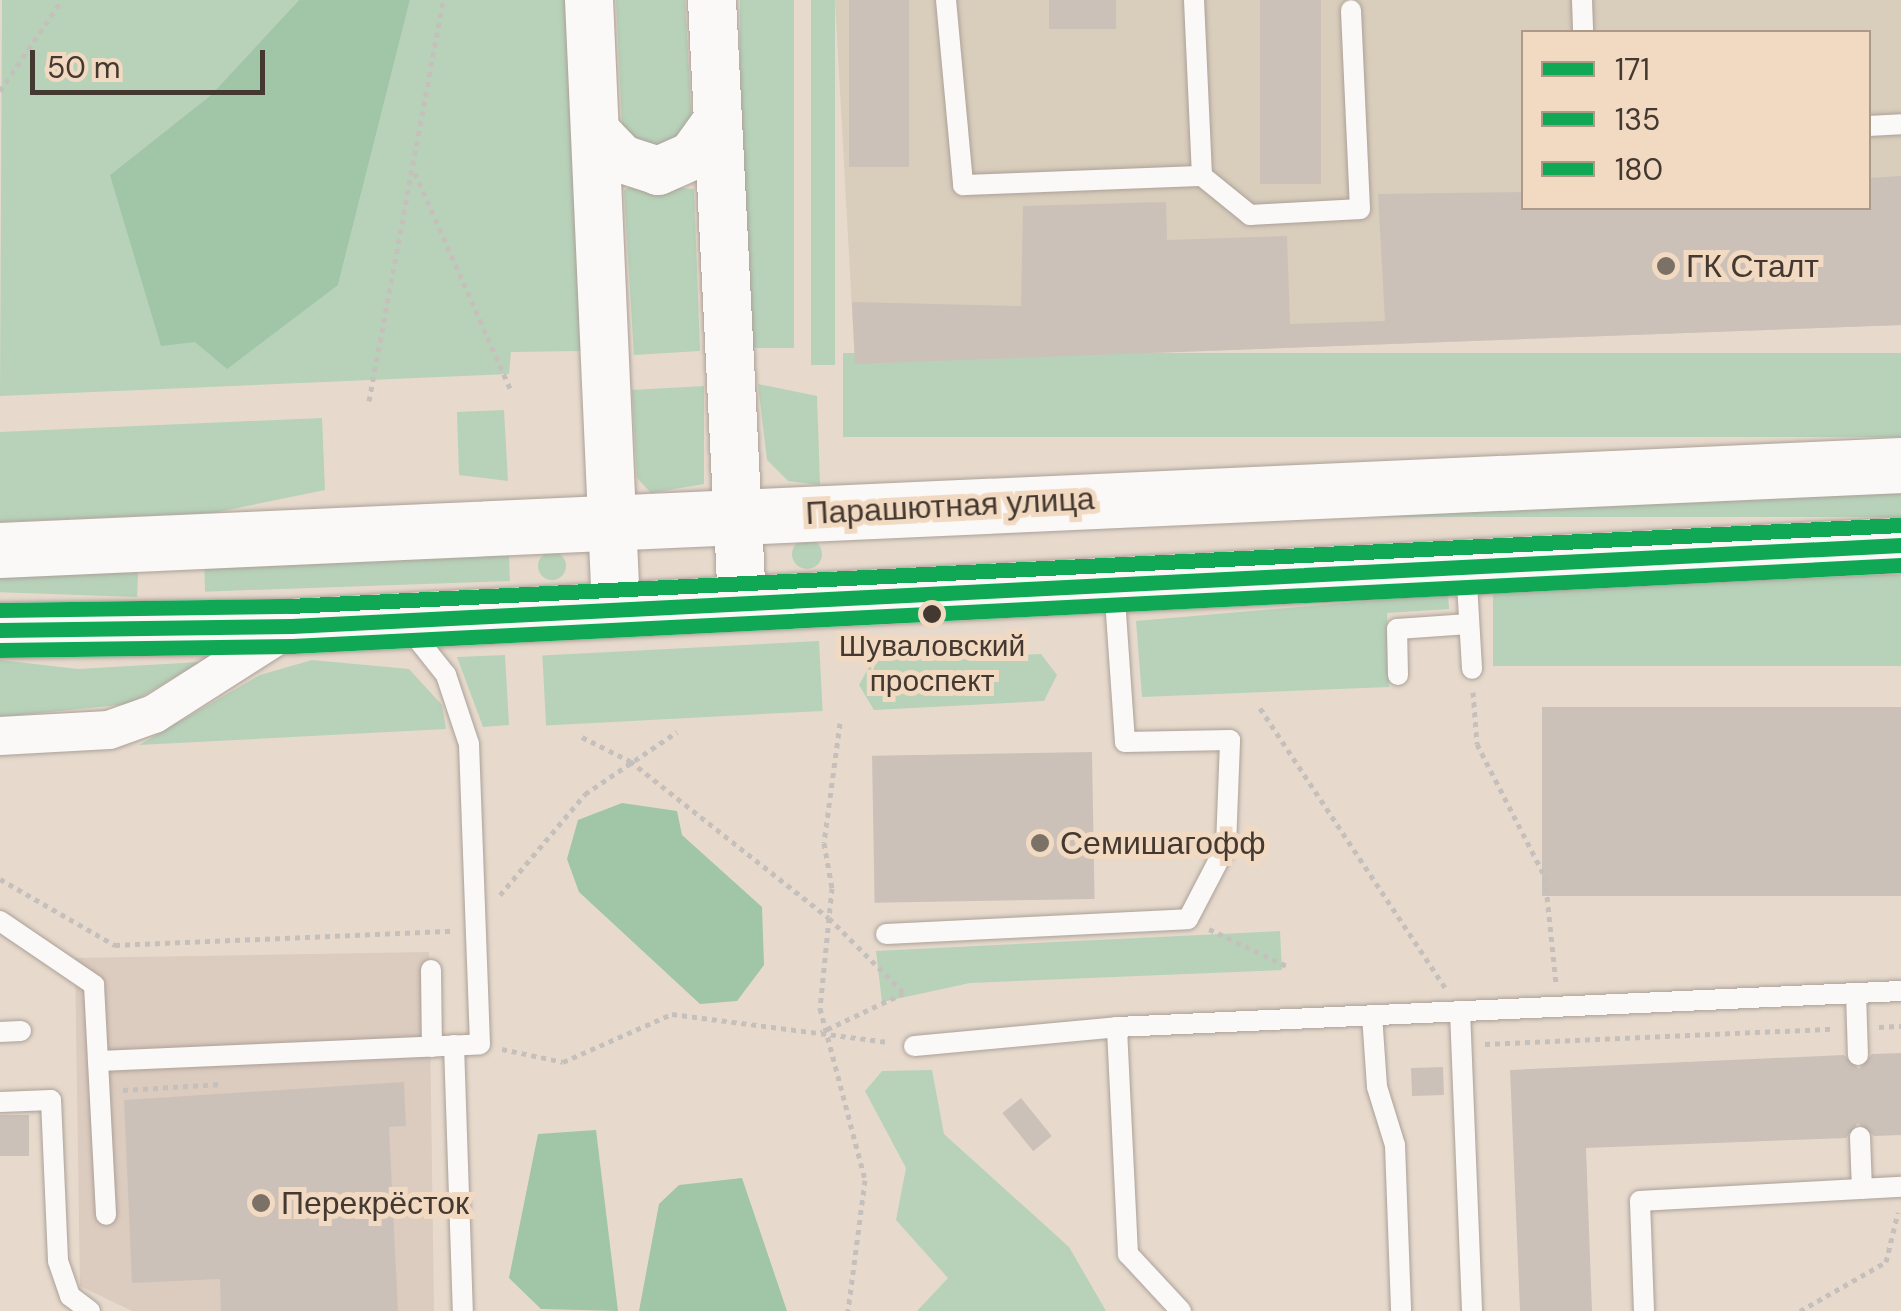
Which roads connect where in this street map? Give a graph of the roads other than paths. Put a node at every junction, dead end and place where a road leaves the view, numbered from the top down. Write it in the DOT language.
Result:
graph roads {
  1 [pos="589,0"];
  2 [pos="712,0"];
  3 [pos="946,0"];
  4 [pos="1194,0"];
  5 [pos="1582,0"];
  6 [pos="1351,10"];
  7 [pos="1583,30"];
  8 [pos="718,120"];
  9 [pos="1901,124"];
  10 [pos="1871,126"];
  11 [pos="596,132"];
  12 [pos="1202,176"];
  13 [pos="1901,465"];
  14 [pos="737,516"];
  15 [pos="612,521"];
  16 [pos="146,544"];
  17 [pos="1901,545"];
  18 [pos="0,550"];
  19 [pos="1466,565"];
  20 [pos="1114,583"];
  21 [pos="742,602"];
  22 [pos="616,609"];
  23 [pos="402,620"];
  24 [pos="1469,624"];
  25 [pos="291,626"];
  26 [pos="148,627"];
  27 [pos="0,630"];
  28 [pos="1472,669"];
  29 [pos="1398,675"];
  30 [pos="0,736"];
  31 [pos="0,922"];
  32 [pos="886,934"];
  33 [pos="430,970"];
  34 [pos="1901,991"];
  35 [pos="1856,993"];
  36 [pos="1460,1011"];
  37 [pos="1372,1015"];
  38 [pos="1117,1027"];
  39 [pos="454,1045"];
  40 [pos="914,1046"];
  41 [pos="432,1047"];
  42 [pos="1858,1054"];
  43 [pos="98,1061"];
  44 [pos="0,1102"];
  45 [pos="1860,1137"];
  46 [pos="1900,1187"];
  47 [pos="1862,1189"];
  48 [pos="106,1215"];
  49 [pos="90,1311"];
  50 [pos="464,1311"];
  51 [pos="1181,1311"];
  52 [pos="1401,1311"];
  53 [pos="1472,1311"];
  54 [pos="1644,1311"];
  1 -- 11 [label="street"];
  2 -- 8 [label="street"];
  3 -- 12 [label="lane"];
  4 -- 12 [label="lane"];
  5 -- 7 [label="lane"];
  6 -- 12 [label="lane"];
  8 -- 11 [label="street"];
  8 -- 14 [label="street"];
  9 -- 10 [label="lane"];
  11 -- 15 [label="street"];
  13 -- 14 [label="main road, Парашютная улица"];
  14 -- 15 [label="main road, Парашютная улица"];
  14 -- 21 [label="street"];
  15 -- 16 [label="main road, Парашютная улица"];
  15 -- 22 [label="street"];
  16 -- 18 [label="main road, Парашютная улица"];
  16 -- 26 [label="main road"];
  17 -- 19 [label="main road"];
  19 -- 20 [label="main road"];
  19 -- 24 [label="lane"];
  20 -- 21 [label="main road"];
  20 -- 32 [label="lane"];
  21 -- 22 [label="main road"];
  22 -- 23 [label="main road"];
  23 -- 25 [label="main road"];
  23 -- 39 [label="lane"];
  24 -- 28 [label="lane"];
  24 -- 29 [label="lane"];
  25 -- 26 [label="main road"];
  25 -- 30 [label="street"];
  26 -- 27 [label="main road"];
  31 -- 43 [label="lane"];
  33 -- 41 [label="lane"];
  34 -- 35 [label="lane"];
  35 -- 36 [label="lane"];
  35 -- 42 [label="lane"];
  36 -- 37 [label="lane"];
  36 -- 53 [label="lane"];
  37 -- 38 [label="lane"];
  37 -- 52 [label="lane"];
  38 -- 40 [label="lane"];
  38 -- 51 [label="lane"];
  39 -- 41 [label="lane"];
  39 -- 50 [label="lane"];
  41 -- 43 [label="lane"];
  43 -- 48 [label="lane"];
  44 -- 49 [label="lane"];
  45 -- 47 [label="lane"];
  46 -- 47 [label="lane"];
  47 -- 54 [label="lane"];
}
